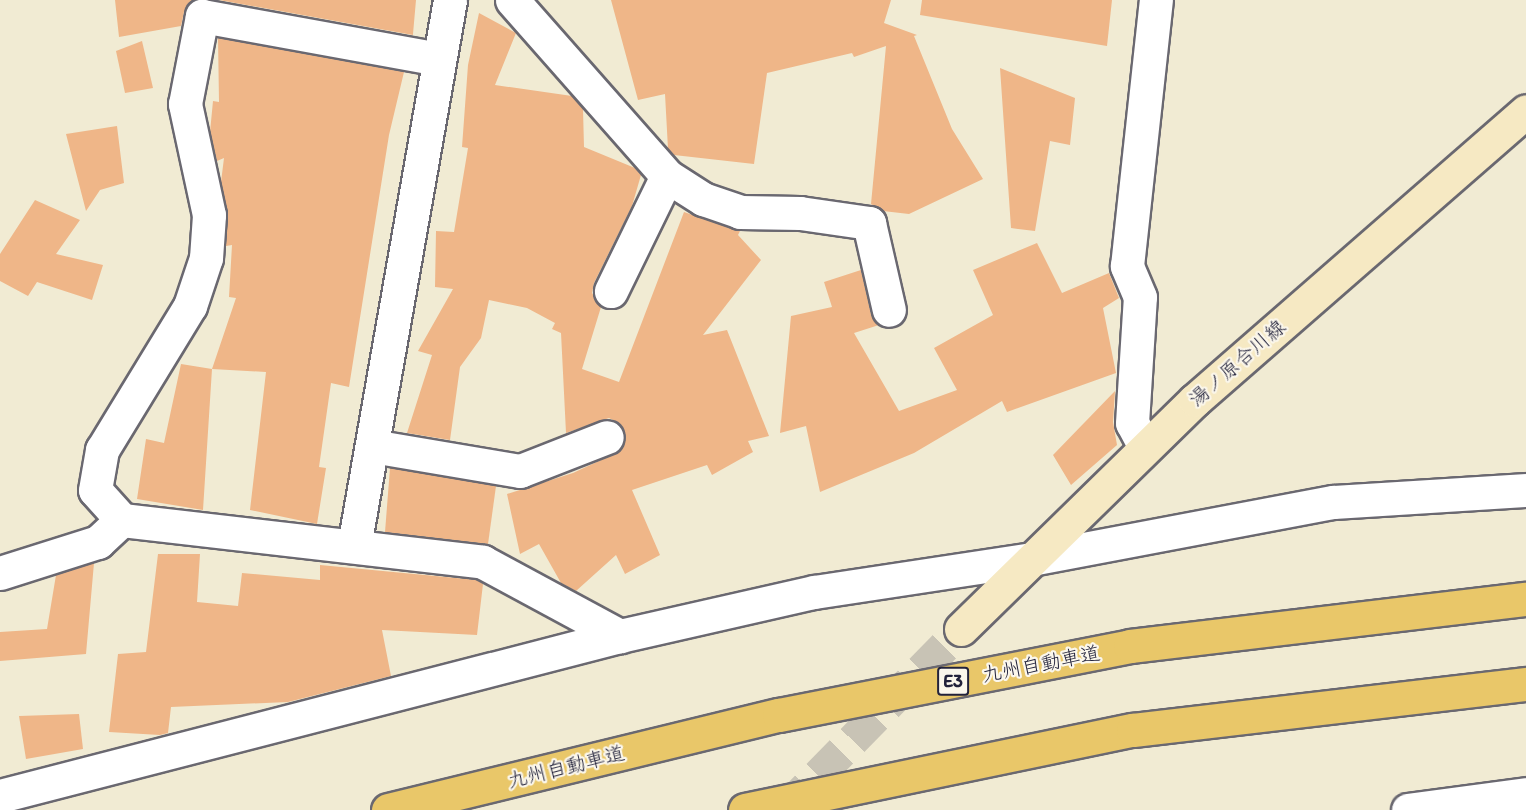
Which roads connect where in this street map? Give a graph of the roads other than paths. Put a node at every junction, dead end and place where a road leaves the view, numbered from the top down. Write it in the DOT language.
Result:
graph roads {
  1 [pos="450,0"];
  2 [pos="512,0"];
  3 [pos="1156,0"];
  4 [pos="439,59"];
  5 [pos="1526,111"];
  6 [pos="667,176"];
  7 [pos="611,291"];
  8 [pos="889,310"];
  9 [pos="607,437"];
  10 [pos="372,446"];
  11 [pos="1145,447"];
  12 [pos="1526,490"];
  13 [pos="122,520"];
  14 [pos="354,546"];
  15 [pos="1031,559"];
  16 [pos="0,573"];
  17 [pos="1526,598"];
  18 [pos="961,629"];
  19 [pos="620,636"];
  20 [pos="1526,684"];
  21 [pos="1526,794"];
  22 [pos="0,796"];
  23 [pos="388,810"];
  24 [pos="745,810"];
  25 [pos="1408,810"];
  1 -- 4 [label="street"];
  2 -- 6 [label="street"];
  3 -- 11 [label="street"];
  4 -- 10 [label="street"];
  4 -- 13 [label="street"];
  5 -- 11 [label="main road, 湯ノ原合川線"];
  6 -- 7 [label="street"];
  6 -- 8 [label="street"];
  9 -- 10 [label="street"];
  10 -- 14 [label="street"];
  11 -- 15 [label="main road, 湯ノ原合川線"];
  12 -- 15 [label="street"];
  13 -- 14 [label="street"];
  13 -- 16 [label="street"];
  14 -- 19 [label="street"];
  15 -- 18 [label="main road, 湯ノ原合川線"];
  15 -- 19 [label="street"];
  17 -- 23 [label="highway, 九州自動車道 / E3"];
  19 -- 22 [label="street"];
  20 -- 24 [label="highway"];
  21 -- 25 [label="street"];
}
